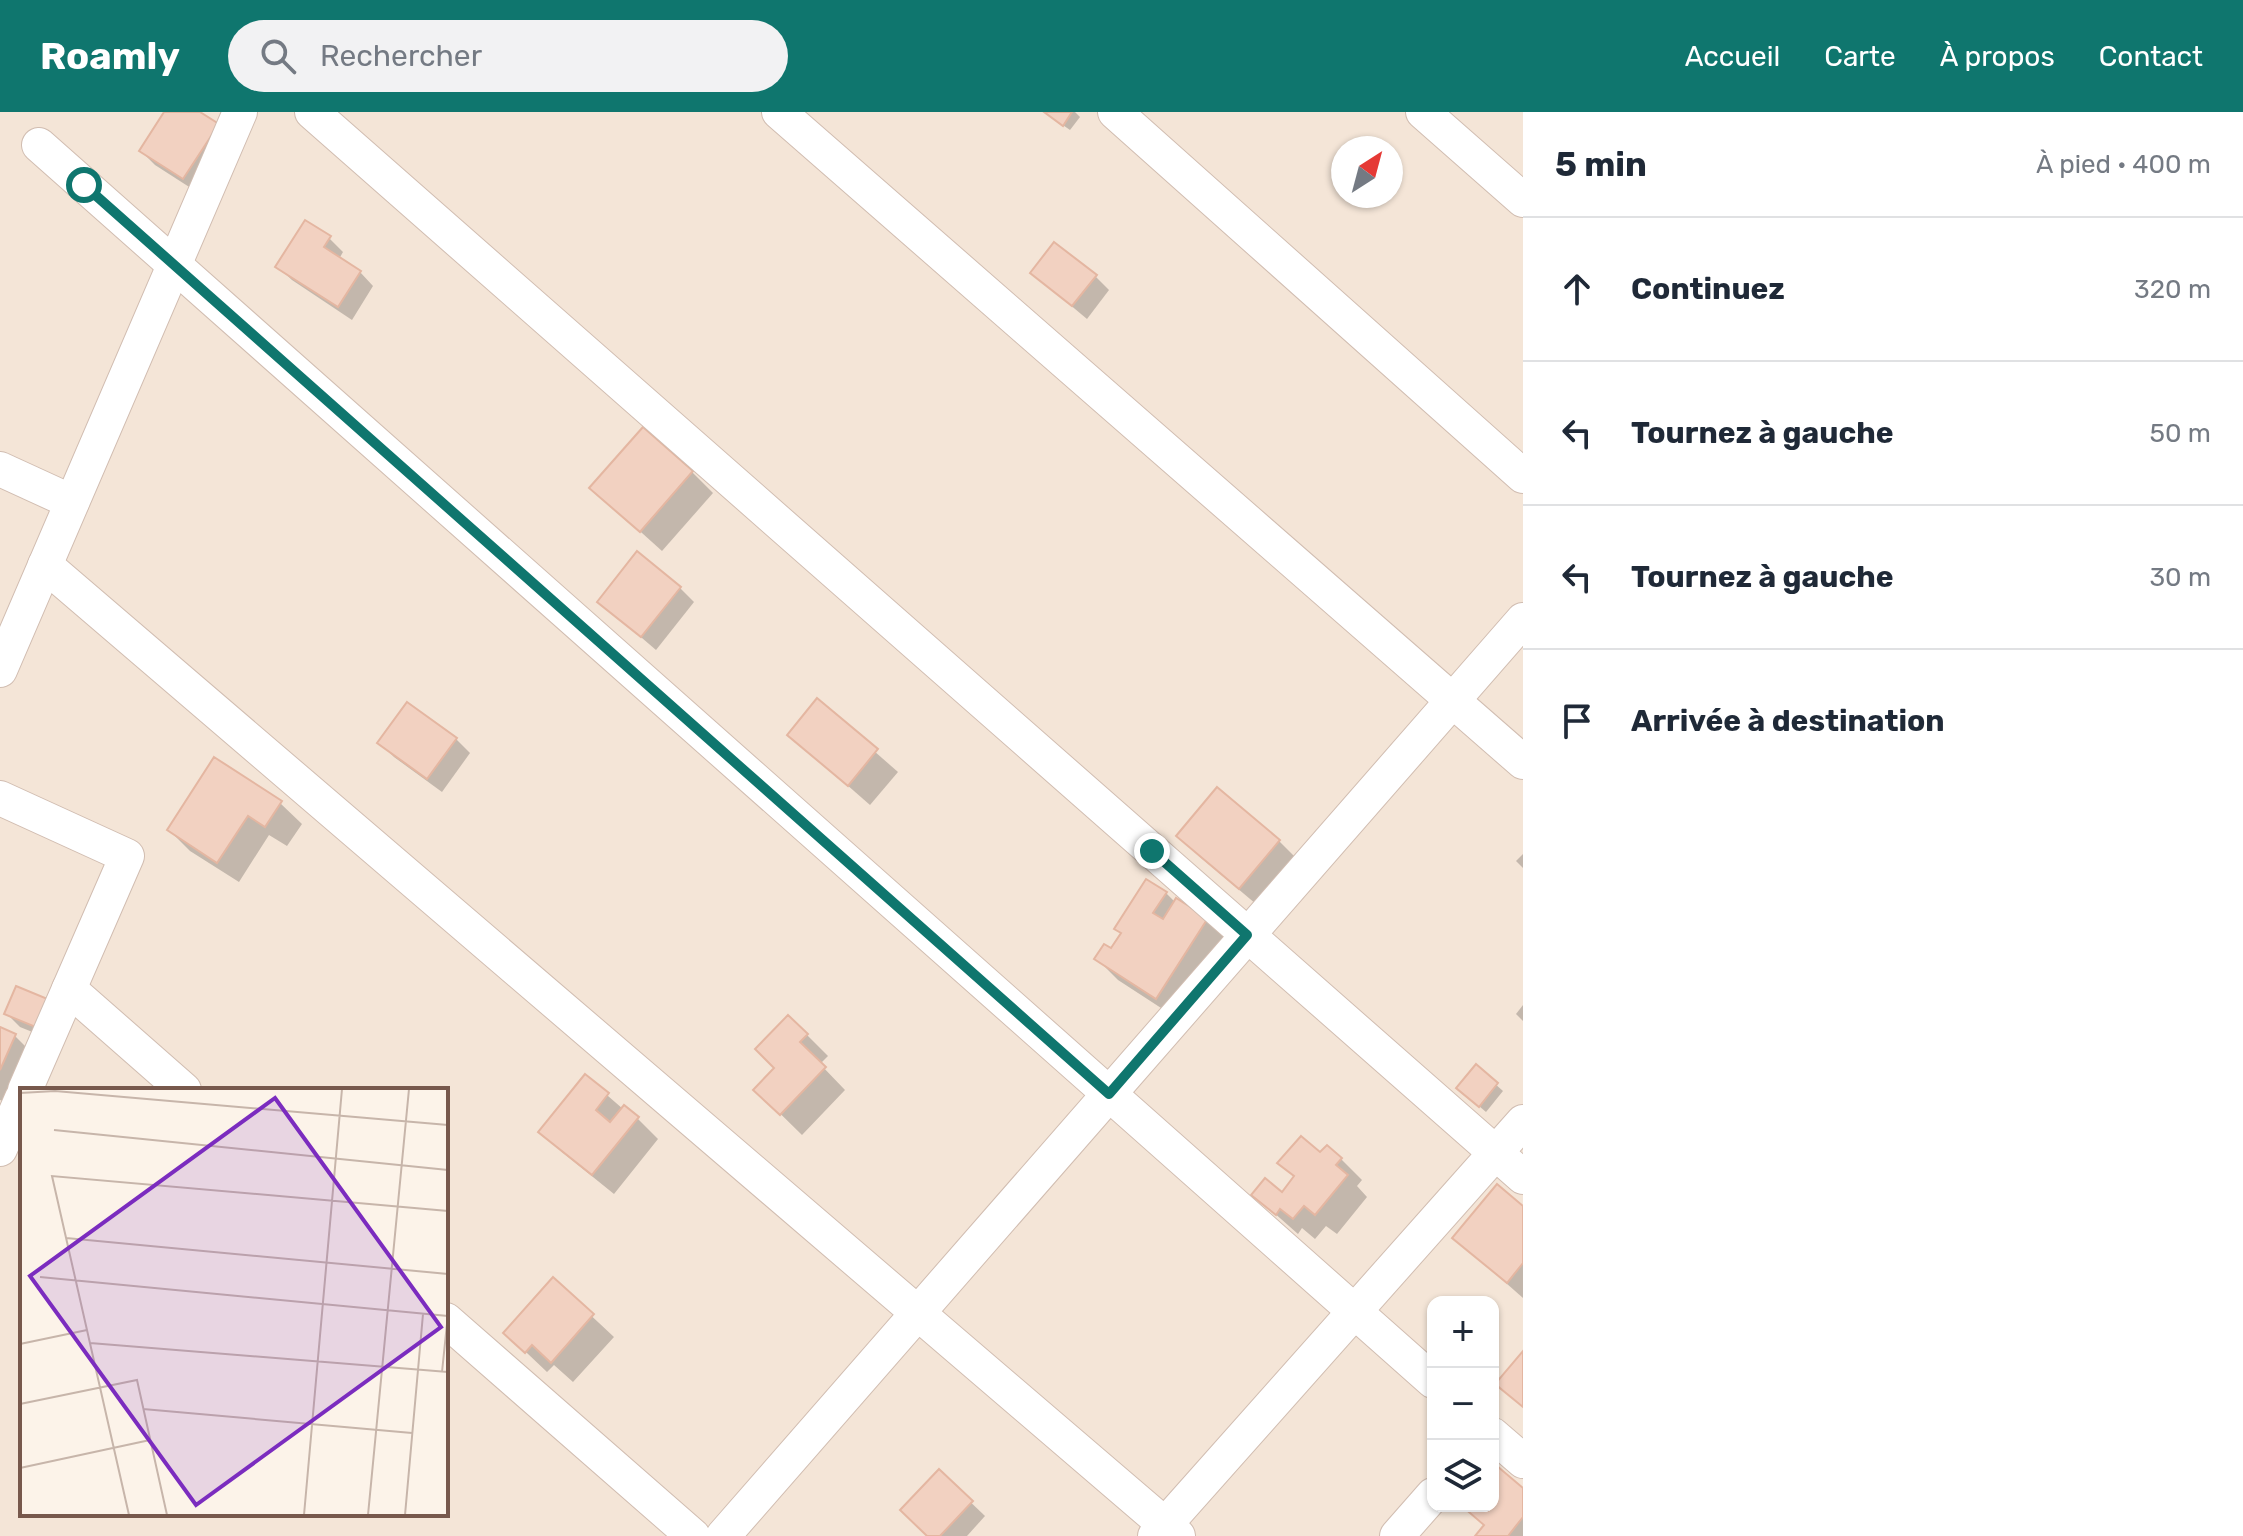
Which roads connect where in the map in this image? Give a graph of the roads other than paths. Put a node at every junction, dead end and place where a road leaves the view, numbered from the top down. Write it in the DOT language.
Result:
graph roads {
  1 [pos="240,112"];
  2 [pos="312,112"];
  3 [pos="779,112"];
  4 [pos="1115,112"];
  5 [pos="1423,112"];
  6 [pos="39,145"];
  7 [pos="1523,200"];
  8 [pos="174,265"];
  9 [pos="0,469"];
  10 [pos="1523,476"];
  11 [pos="72,502"];
  12 [pos="45,565"];
  13 [pos="1523,620"];
  14 [pos="0,670"];
  15 [pos="1453,700"];
  16 [pos="1523,762"];
  17 [pos="0,798"];
  18 [pos="1247,935"];
  19 [pos="69,989"];
  20 [pos="26,1088"];
  21 [pos="182,1088"];
  22 [pos="1109,1094"];
  23 [pos="20,1102"];
  24 [pos="1523,1122"];
  25 [pos="1,1141"];
  26 [pos="1495,1153"];
  27 [pos="1523,1177"];
  28 [pos="1355,1312"];
  29 [pos="918,1313"];
  30 [pos="448,1322"];
  31 [pos="1427,1376"];
  32 [pos="1499,1440"];
  33 [pos="1523,1461"];
  34 [pos="1427,1502"];
  35 [pos="1166,1532"];
  36 [pos="693,1536"];
  37 [pos="723,1536"];
  38 [pos="1397,1536"];
  1 -- 8 [label="street"];
  2 -- 18 [label="street"];
  3 -- 15 [label="street"];
  4 -- 10 [label="street"];
  5 -- 7 [label="street"];
  6 -- 8 [label="street"];
  8 -- 11 [label="street"];
  8 -- 22 [label="street"];
  9 -- 11 [label="street"];
  11 -- 12 [label="street"];
  12 -- 14 [label="street"];
  12 -- 29 [label="street"];
  13 -- 15 [label="street"];
  15 -- 16 [label="street"];
  15 -- 18 [label="street"];
  17 -- 19 [label="street"];
  18 -- 22 [label="street"];
  18 -- 26 [label="street"];
  19 -- 20 [label="street"];
  19 -- 21 [label="street"];
  22 -- 28 [label="street"];
  22 -- 29 [label="street"];
  23 -- 25 [label="street"];
  24 -- 26 [label="street"];
  26 -- 27 [label="street"];
  26 -- 28 [label="street"];
  28 -- 31 [label="street"];
  28 -- 35 [label="street"];
  29 -- 35 [label="street"];
  29 -- 37 [label="street"];
  30 -- 36 [label="street"];
  32 -- 33 [label="street"];
  34 -- 38 [label="street"];
}
